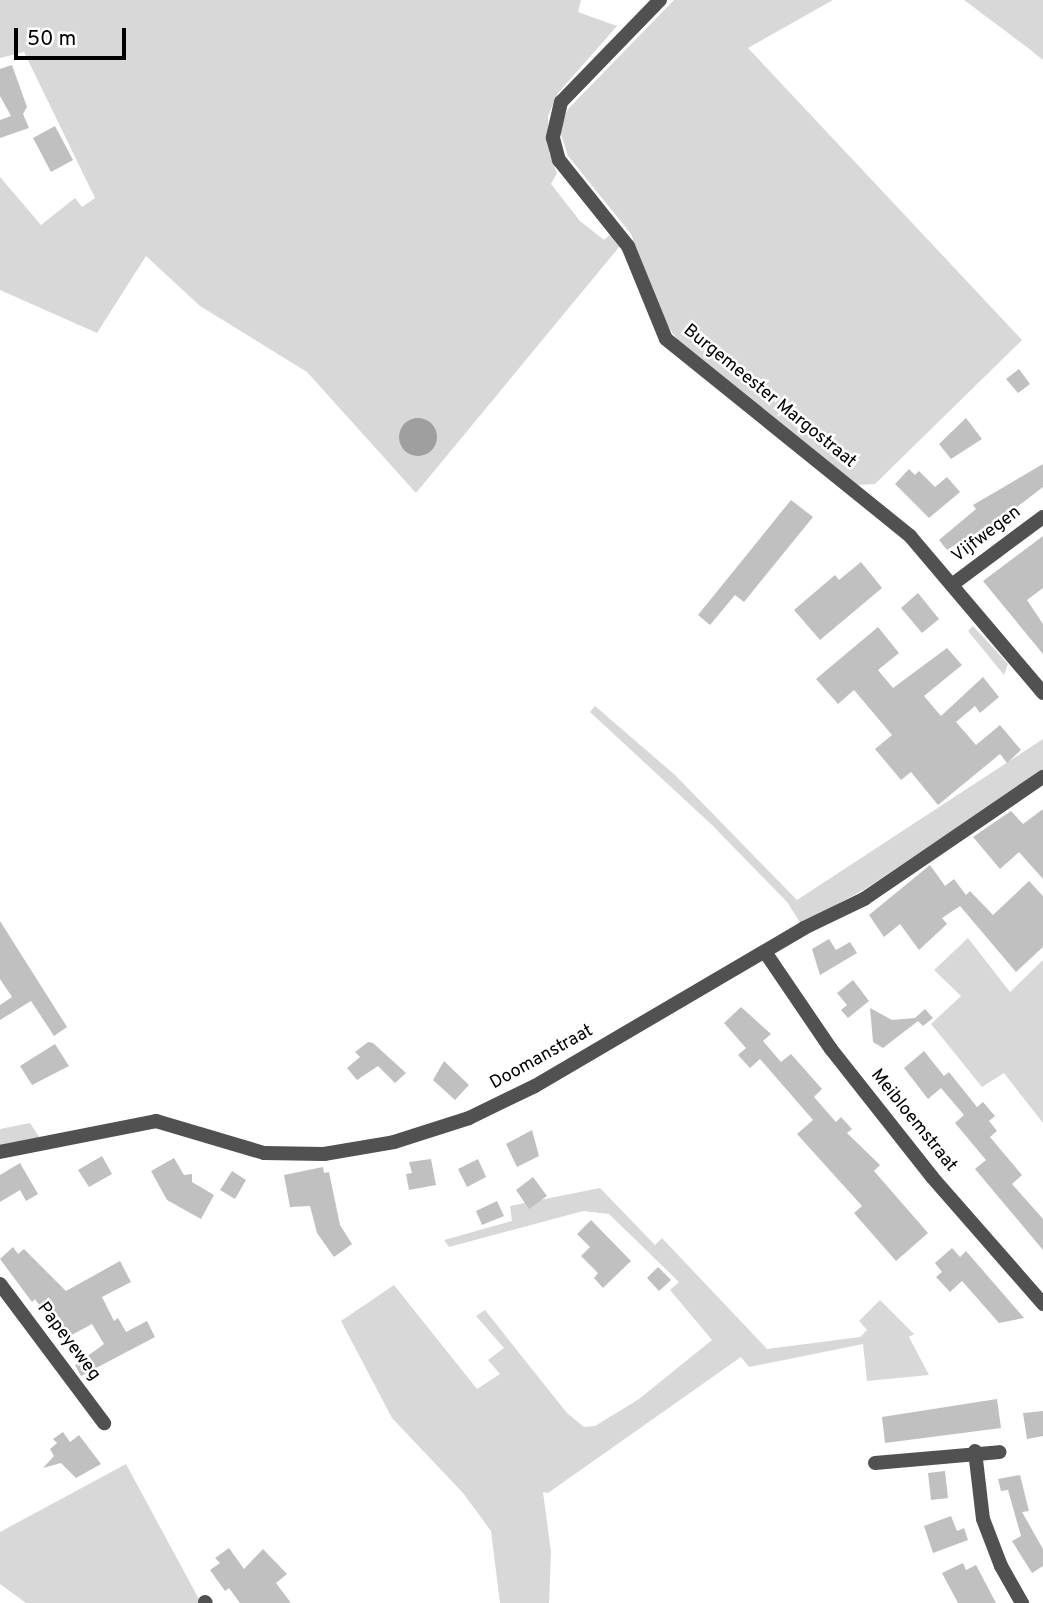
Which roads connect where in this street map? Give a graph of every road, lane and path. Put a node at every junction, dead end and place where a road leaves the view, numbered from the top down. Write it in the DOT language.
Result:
graph roads {
  1 [pos="660,0"];
  2 [pos="1043,517"];
  3 [pos="953,584"];
  4 [pos="1043,693"];
  5 [pos="1043,776"];
  6 [pos="765,952"];
  7 [pos="0,1152"];
  8 [pos="0,1284"];
  9 [pos="1043,1304"];
  10 [pos="104,1423"];
  11 [pos="975,1451"];
  12 [pos="1000,1452"];
  13 [pos="875,1463"];
  14 [pos="1022,1603"];
  1 -- 3 [label="street, Burgemeester Margostraat"];
  2 -- 3 [label="street, Vijfwegen"];
  3 -- 4 [label="street, Burgemeester Margostraat"];
  5 -- 6 [label="street, Doomanstraat"];
  6 -- 7 [label="street, Doomanstraat"];
  6 -- 9 [label="street, Meibloemstraat"];
  8 -- 10 [label="street, Papeyeweg"];
  11 -- 12 [label="street"];
  11 -- 13 [label="street"];
  11 -- 14 [label="street"];
}
